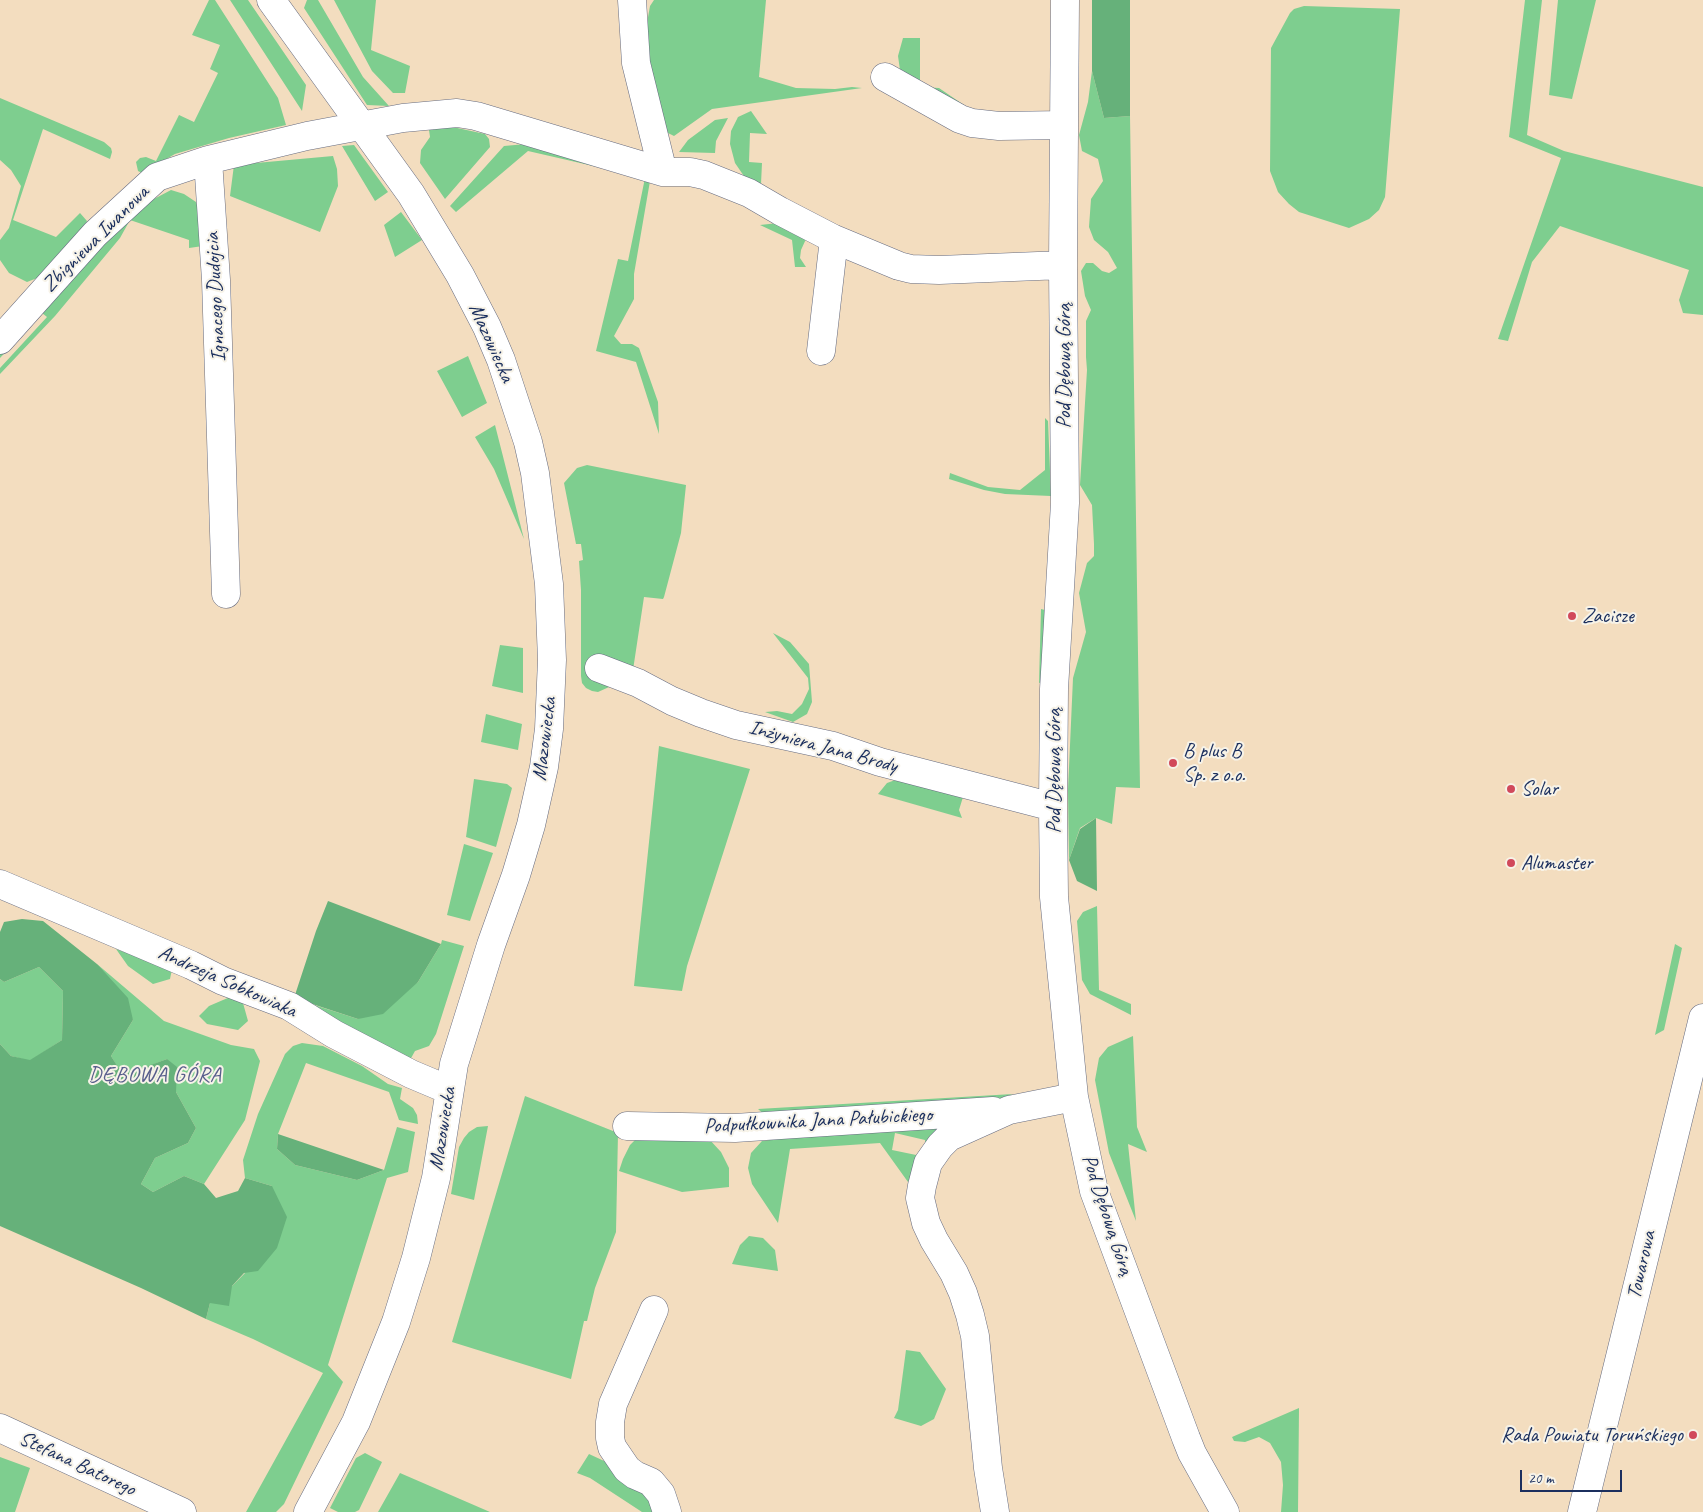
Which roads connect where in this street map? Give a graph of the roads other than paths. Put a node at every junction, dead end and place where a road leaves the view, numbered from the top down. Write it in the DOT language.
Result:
graph roads {
  1 [pos="271,0"];
  2 [pos="632,0"];
  3 [pos="1065,0"];
  4 [pos="885,77"];
  5 [pos="1064,125"];
  6 [pos="363,126"];
  7 [pos="208,160"];
  8 [pos="663,172"];
  9 [pos="834,239"];
  10 [pos="1064,265"];
  11 [pos="0,340"];
  12 [pos="820,351"];
  13 [pos="226,594"];
  14 [pos="599,668"];
  15 [pos="1053,807"];
  16 [pos="0,884"];
  17 [pos="1703,1018"];
  18 [pos="449,1090"];
  19 [pos="1074,1096"];
  20 [pos="1009,1110"];
  21 [pos="627,1126"];
  22 [pos="654,1310"];
  23 [pos="0,1428"];
  24 [pos="182,1512"];
  25 [pos="308,1512"];
  26 [pos="667,1512"];
  27 [pos="995,1512"];
  28 [pos="1225,1512"];
  29 [pos="1582,1512"];
  1 -- 6 [label="street, Mazowiecka"];
  2 -- 8 [label="street"];
  3 -- 5 [label="street, Pod Dębową Górą"];
  4 -- 5 [label="street"];
  5 -- 10 [label="street, Pod Dębową Górą"];
  6 -- 7 [label="street"];
  6 -- 8 [label="street"];
  6 -- 18 [label="street, Mazowiecka"];
  7 -- 11 [label="street, Zbigniewa Iwanowa"];
  7 -- 13 [label="street, Ignacego Dudojcia"];
  8 -- 9 [label="street"];
  9 -- 10 [label="street"];
  9 -- 12 [label="street"];
  10 -- 15 [label="street, Pod Dębową Górą"];
  14 -- 15 [label="street, Inżyniera Jana Brody"];
  15 -- 19 [label="street, Pod Dębową Górą"];
  16 -- 18 [label="street, Andrzeja Sobkowiaka"];
  17 -- 29 [label="street, Towarowa"];
  18 -- 25 [label="street, Mazowiecka"];
  19 -- 20 [label="street, Podpułkownika Jana Pałubickiego"];
  19 -- 28 [label="street, Pod Dębową Górą"];
  20 -- 21 [label="street, Podpułkownika Jana Pałubickiego"];
  20 -- 27 [label="street, Podpułkownika Jana Pałubickiego"];
  22 -- 26 [label="street"];
  23 -- 24 [label="street, Stefana Batorego"];
}
